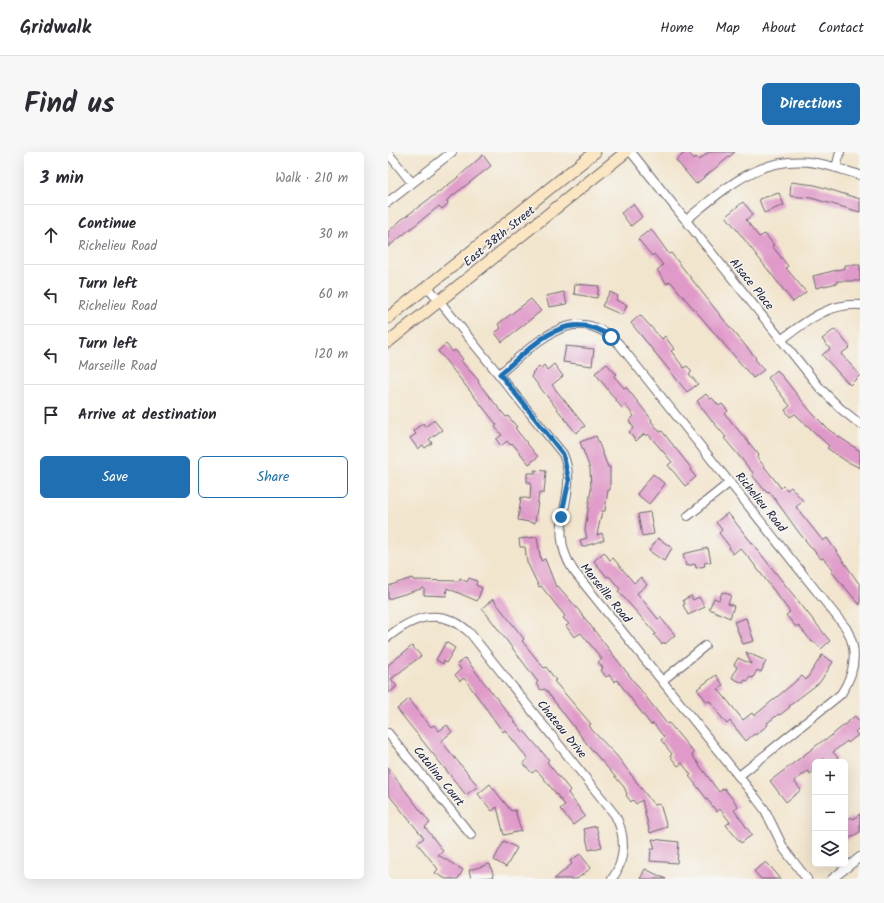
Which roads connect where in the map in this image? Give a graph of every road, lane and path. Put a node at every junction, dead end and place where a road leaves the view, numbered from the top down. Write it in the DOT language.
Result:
graph roads {
  1 [pos="452,152"];
  2 [pos="595,152"];
  3 [pos="626,152"];
  4 [pos="631,152"];
  5 [pos="840,152"];
  6 [pos="388,153"];
  7 [pos="836,168"];
  8 [pos="860,176"];
  9 [pos="412,183"];
  10 [pos="388,202"];
  11 [pos="686,220"];
  12 [pos="428,287"];
  13 [pos="439,300"];
  14 [pos="860,305"];
  15 [pos="388,318"];
  16 [pos="781,340"];
  17 [pos="388,342"];
  18 [pos="500,374"];
  19 [pos="860,424"];
  20 [pos="730,483"];
  21 [pos="688,516"];
  22 [pos="388,637"];
  23 [pos="705,646"];
  24 [pos="662,681"];
  25 [pos="388,732"];
  26 [pos="739,776"];
  27 [pos="471,835"];
  28 [pos="860,857"];
  29 [pos="613,878"];
  30 [pos="807,879"];
  31 [pos="832,879"];
  1 -- 9 [label="street"];
  2 -- 12 [label="main road, East 38th Street"];
  3 -- 13 [label="main road, East 38th Street"];
  4 -- 11 [label="street, Alsace Place"];
  5 -- 7 [label="street"];
  6 -- 9 [label="street"];
  7 -- 8 [label="street"];
  7 -- 11 [label="street"];
  9 -- 10 [label="street"];
  11 -- 16 [label="street, Alsace Place"];
  12 -- 13 [label="street, Marseille Road"];
  12 -- 15 [label="main road, East 38th Street"];
  13 -- 17 [label="main road, East 38th Street"];
  13 -- 18 [label="street, Marseille Road"];
  14 -- 16 [label="street"];
  16 -- 19 [label="street, Alsace Place"];
  18 -- 20 [label="street, Richelieu Road"];
  18 -- 24 [label="street, Marseille Road"];
  20 -- 21 [label="street"];
  20 -- 26 [label="street, Richelieu Road"];
  22 -- 29 [label="street, Chateau Drive"];
  23 -- 24 [label="street"];
  24 -- 26 [label="street, Marseille Road"];
  25 -- 27 [label="street, Catalina Court"];
  26 -- 30 [label="street, Marseille Road"];
  28 -- 31 [label="street"];
}
